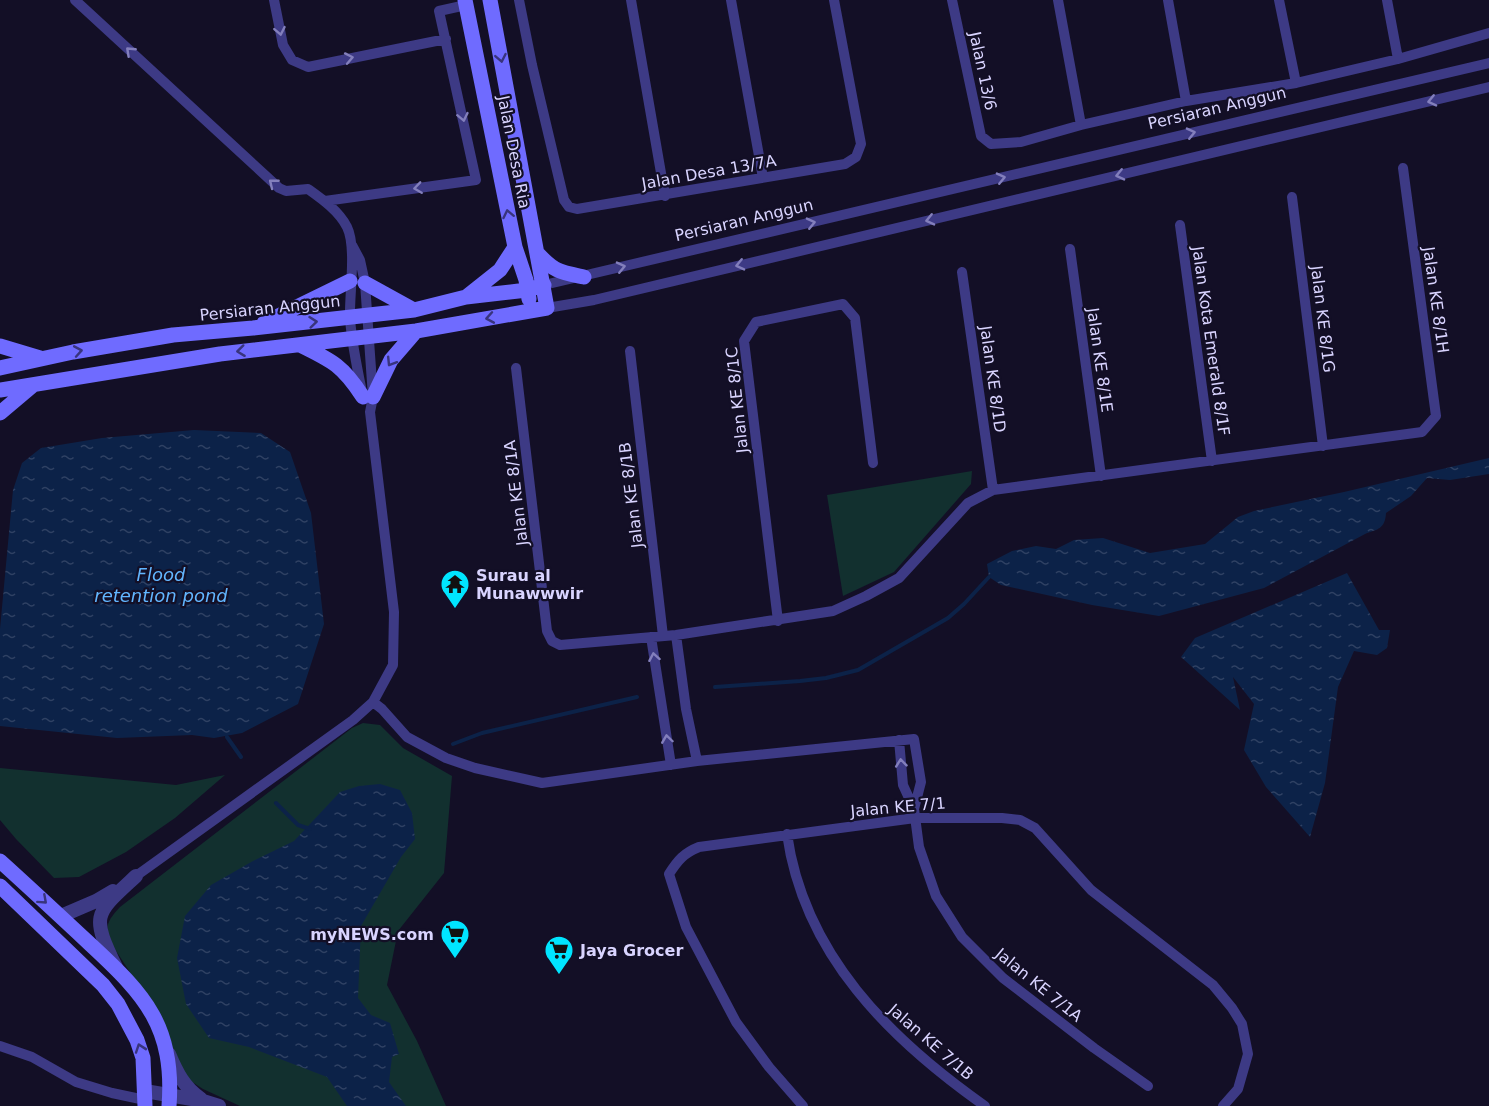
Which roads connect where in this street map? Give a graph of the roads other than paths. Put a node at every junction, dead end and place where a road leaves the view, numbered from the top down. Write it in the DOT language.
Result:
graph roads {
  1 [pos="75,0"];
  2 [pos="274,0"];
  3 [pos="490,0"];
  4 [pos="519,0"];
  5 [pos="631,0"];
  6 [pos="731,0"];
  7 [pos="834,0"];
  8 [pos="952,0"];
  9 [pos="1058,0"];
  10 [pos="1167,0"];
  11 [pos="1279,0"];
  12 [pos="1387,0"];
  13 [pos="466,3"];
  14 [pos="1486,34"];
  15 [pos="446,39"];
  16 [pos="1398,59"];
  17 [pos="1489,63"];
  18 [pos="1296,83"];
  19 [pos="1489,87"];
  20 [pos="1186,101"];
  21 [pos="1081,125"];
  22 [pos="1403,168"];
  23 [pos="764,178"];
  24 [pos="665,196"];
  25 [pos="1292,196"];
  26 [pos="325,201"];
  27 [pos="1180,225"];
  28 [pos="515,247"];
  29 [pos="1070,249"];
  30 [pos="538,254"];
  31 [pos="962,272"];
  32 [pos="584,276"];
  33 [pos="357,282"];
  34 [pos="544,285"];
  35 [pos="527,290"];
  36 [pos="466,297"];
  37 [pos="540,309"];
  38 [pos="414,310"];
  39 [pos="366,316"];
  40 [pos="350,318"];
  41 [pos="253,328"];
  42 [pos="416,331"];
  43 [pos="360,337"];
  44 [pos="299,345"];
  45 [pos="0,346"];
  46 [pos="630,351"];
  47 [pos="43,359"];
  48 [pos="0,368"];
  49 [pos="516,368"];
  50 [pos="34,385"];
  51 [pos="0,390"];
  52 [pos="369,402"];
  53 [pos="0,413"];
  54 [pos="1323,446"];
  55 [pos="1212,461"];
  56 [pos="873,463"];
  57 [pos="1101,476"];
  58 [pos="993,490"];
  59 [pos="778,621"];
  60 [pos="676,635"];
  61 [pos="663,636"];
  62 [pos="651,637"];
  63 [pos="373,702"];
  64 [pos="899,740"];
  65 [pos="697,761"];
  66 [pos="671,765"];
  67 [pos="914,814"];
  68 [pos="787,834"];
  69 [pos="0,861"];
  70 [pos="136,876"];
  71 [pos="0,886"];
  72 [pos="62,916"];
  73 [pos="66,950"];
  74 [pos="116,967"];
  75 [pos="165,1044"];
  76 [pos="0,1046"];
  77 [pos="1148,1086"];
  78 [pos="145,1099"];
  79 [pos="169,1101"];
  80 [pos="203,1101"];
  81 [pos="219,1106"];
  82 [pos="803,1106"];
  83 [pos="985,1106"];
  84 [pos="1223,1106"];
  26 -- 1 [label="street, one-way"];
  2 -- 15 [label="street, one-way"];
  3 -- 30 [label="main road, Jalan Desa Ria, one-way"];
  4 -- 24 [label="street, Jalan Desa 13/7A"];
  5 -- 24 [label="street"];
  6 -- 23 [label="street"];
  7 -- 23 [label="street, Jalan Desa 13/7A"];
  8 -- 21 [label="street, Jalan 13/6"];
  9 -- 21 [label="street"];
  10 -- 20 [label="street"];
  11 -- 18 [label="street"];
  12 -- 16 [label="street"];
  13 -- 15 [label="street"];
  28 -- 13 [label="main road, Jalan Desa Ria, one-way"];
  14 -- 16 [label="street"];
  15 -- 26 [label="street, one-way"];
  16 -- 18 [label="street"];
  32 -- 17 [label="street, Persiaran Anggun, one-way"];
  18 -- 20 [label="street"];
  19 -- 37 [label="street, one-way"];
  20 -- 21 [label="street"];
  22 -- 54 [label="street, Jalan KE 8/1H"];
  23 -- 24 [label="street, Jalan Desa 13/7A"];
  25 -- 54 [label="street, Jalan KE 8/1G"];
  26 -- 33 [label="street"];
  27 -- 55 [label="street, Jalan Kota Emerald 8/1F"];
  28 -- 35 [label="main road, Jalan Desa Ria"];
  28 -- 36 [label="main road"];
  29 -- 57 [label="street, Jalan KE 8/1E"];
  30 -- 32 [label="main road"];
  30 -- 34 [label="main road, Jalan Desa Ria"];
  31 -- 58 [label="street, Jalan KE 8/1D"];
  32 -- 34 [label="street, Persiaran Anggun"];
  33 -- 38 [label="main road"];
  33 -- 39 [label="street"];
  33 -- 40 [label="street"];
  33 -- 41 [label="main road"];
  34 -- 35 [label="main road, Persiaran Anggun"];
  34 -- 37 [label="main road, Jalan Desa Ria"];
  35 -- 36 [label="main road, Persiaran Anggun"];
  35 -- 37 [label="main road, Jalan Desa Ria"];
  36 -- 38 [label="main road, Persiaran Anggun"];
  37 -- 42 [label="main road, one-way"];
  38 -- 39 [label="main road, Persiaran Anggun"];
  39 -- 40 [label="main road, Persiaran Anggun"];
  39 -- 43 [label="street"];
  41 -- 40 [label="main road, Persiaran Anggun, one-way"];
  40 -- 43 [label="street"];
  47 -- 41 [label="main road, Persiaran Anggun, one-way"];
  42 -- 43 [label="main road"];
  42 -- 52 [label="main road, one-way"];
  43 -- 44 [label="main road"];
  43 -- 52 [label="street"];
  44 -- 50 [label="main road, one-way"];
  44 -- 52 [label="main road"];
  45 -- 47 [label="main road"];
  46 -- 61 [label="street, Jalan KE 8/1B"];
  47 -- 48 [label="main road, Persiaran Anggun"];
  49 -- 62 [label="street, Jalan KE 8/1A"];
  50 -- 51 [label="main road"];
  50 -- 53 [label="main road"];
  52 -- 63 [label="street"];
  54 -- 55 [label="street"];
  55 -- 57 [label="street"];
  56 -- 59 [label="street, Jalan KE 8/1C"];
  57 -- 58 [label="street"];
  58 -- 59 [label="street"];
  59 -- 60 [label="street"];
  60 -- 61 [label="street"];
  60 -- 65 [label="street"];
  61 -- 62 [label="street"];
  66 -- 62 [label="street, one-way"];
  63 -- 66 [label="street"];
  63 -- 70 [label="street"];
  64 -- 65 [label="street"];
  67 -- 64 [label="street, one-way"];
  64 -- 67 [label="street"];
  65 -- 66 [label="street"];
  67 -- 68 [label="street, Jalan KE 7/1"];
  67 -- 77 [label="street, Jalan KE 7/1A"];
  67 -- 84 [label="street, Jalan KE 7/1"];
  68 -- 82 [label="street, Jalan KE 7/1"];
  68 -- 83 [label="street, Jalan KE 7/1B"];
  69 -- 72 [label="main road, one-way"];
  70 -- 72 [label="street"];
  70 -- 74 [label="street"];
  71 -- 73 [label="main road"];
  72 -- 73 [label="main road"];
  72 -- 74 [label="main road"];
  78 -- 73 [label="main road, one-way"];
  74 -- 75 [label="main road"];
  75 -- 79 [label="main road"];
  75 -- 80 [label="street"];
  76 -- 78 [label="street"];
  78 -- 79 [label="street"];
  79 -- 80 [label="street"];
  80 -- 81 [label="street"];
}
